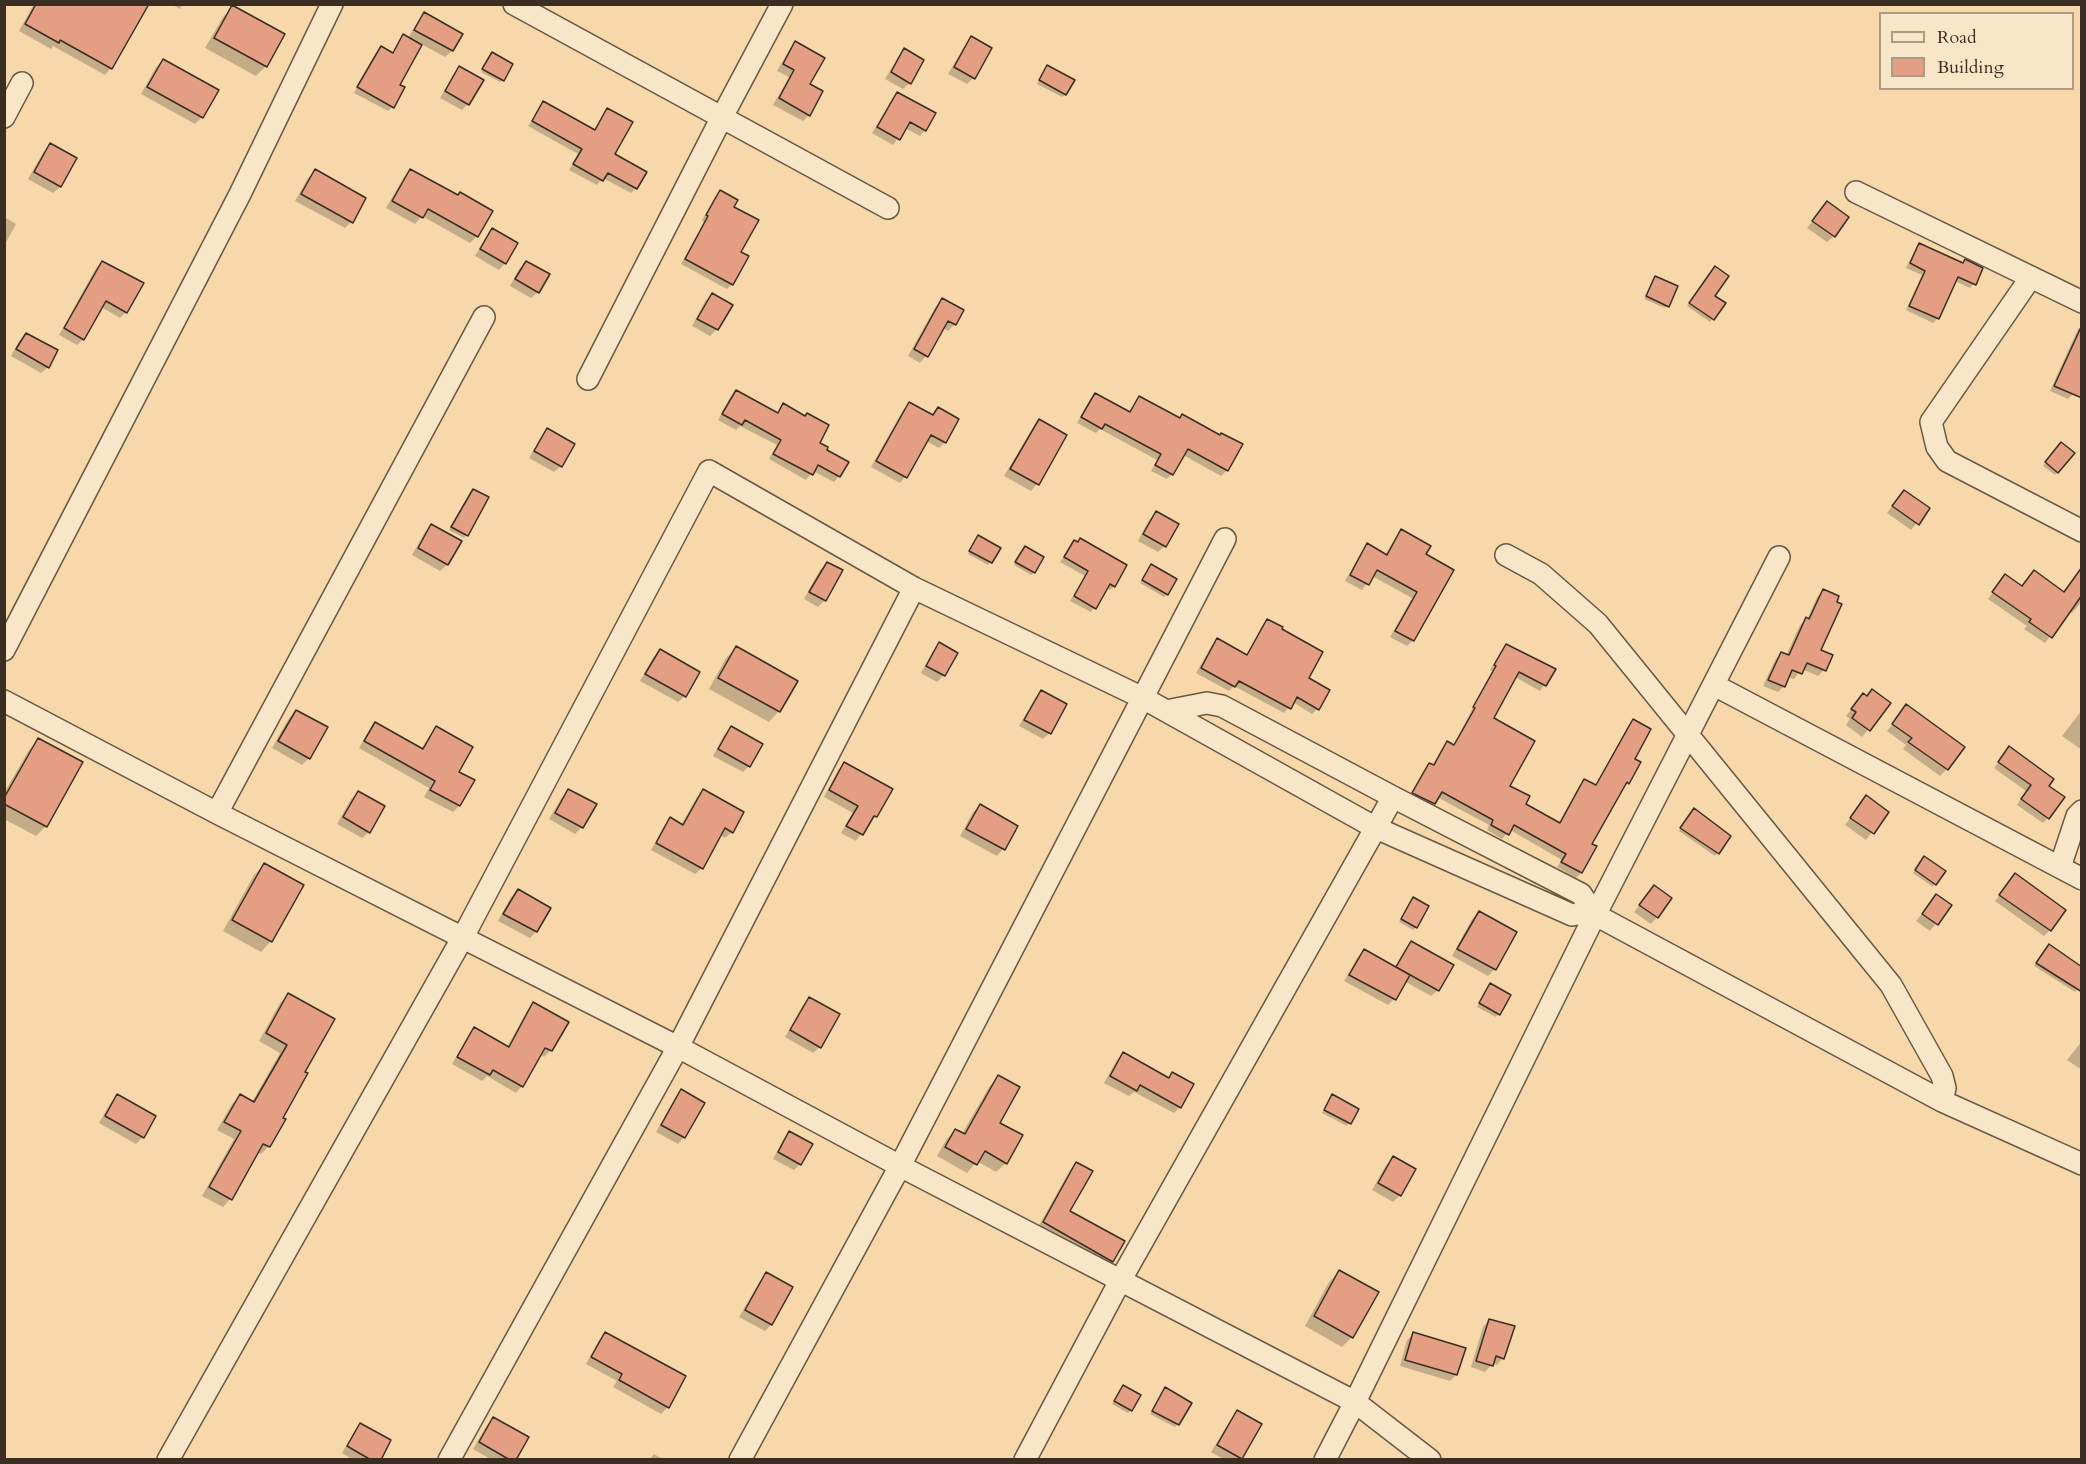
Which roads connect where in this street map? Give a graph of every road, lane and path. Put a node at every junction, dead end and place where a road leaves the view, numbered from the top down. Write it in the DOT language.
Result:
graph roads {
  1 [pos="332,4"];
  2 [pos="514,4"];
  3 [pos="783,4"];
  4 [pos="22,83"];
  5 [pos="4,117"];
  6 [pos="722,117"];
  7 [pos="1856,192"];
  8 [pos="888,208"];
  9 [pos="2031,277"];
  10 [pos="2082,302"];
  11 [pos="484,317"];
  12 [pos="588,379"];
  13 [pos="2082,531"];
  14 [pos="1225,539"];
  15 [pos="1506,555"];
  16 [pos="1779,557"];
  17 [pos="914,588"];
  18 [pos="4,650"];
  19 [pos="1714,685"];
  20 [pos="1143,698"];
  21 [pos="4,701"];
  22 [pos="1166,711"];
  23 [pos="1688,735"];
  24 [pos="1393,797"];
  25 [pos="2082,811"];
  26 [pos="217,813"];
  27 [pos="1374,827"];
  28 [pos="2060,867"];
  29 [pos="2082,879"];
  30 [pos="1593,914"];
  31 [pos="463,937"];
  32 [pos="678,1047"];
  33 [pos="1942,1101"];
  34 [pos="2082,1164"];
  35 [pos="900,1166"];
  36 [pos="1120,1281"];
  37 [pos="1355,1402"];
  38 [pos="168,1460"];
  39 [pos="449,1460"];
  40 [pos="740,1460"];
  41 [pos="1025,1460"];
  42 [pos="1325,1460"];
  43 [pos="1430,1460"];
  1 -- 18 [label="street"];
  2 -- 6 [label="street"];
  3 -- 6 [label="street"];
  4 -- 5 [label="street"];
  6 -- 8 [label="street"];
  6 -- 12 [label="street"];
  7 -- 9 [label="street"];
  9 -- 10 [label="street"];
  9 -- 13 [label="street"];
  11 -- 26 [label="street"];
  14 -- 20 [label="street"];
  15 -- 23 [label="street"];
  16 -- 19 [label="street"];
  17 -- 20 [label="street"];
  17 -- 31 [label="street"];
  17 -- 32 [label="street"];
  19 -- 23 [label="street"];
  19 -- 28 [label="street"];
  20 -- 22 [label="street"];
  20 -- 35 [label="street"];
  21 -- 26 [label="street"];
  22 -- 24 [label="street"];
  22 -- 27 [label="street"];
  23 -- 30 [label="street"];
  23 -- 33 [label="street"];
  24 -- 27 [label="street"];
  24 -- 30 [label="street"];
  25 -- 28 [label="street"];
  26 -- 31 [label="street"];
  27 -- 30 [label="street"];
  27 -- 36 [label="street"];
  28 -- 29 [label="street"];
  30 -- 33 [label="street"];
  30 -- 37 [label="street"];
  31 -- 32 [label="street"];
  31 -- 38 [label="street"];
  32 -- 35 [label="street"];
  32 -- 39 [label="street"];
  33 -- 34 [label="street"];
  35 -- 36 [label="street"];
  35 -- 40 [label="street"];
  36 -- 37 [label="street"];
  36 -- 41 [label="street"];
  37 -- 42 [label="street"];
  37 -- 43 [label="street"];
}
